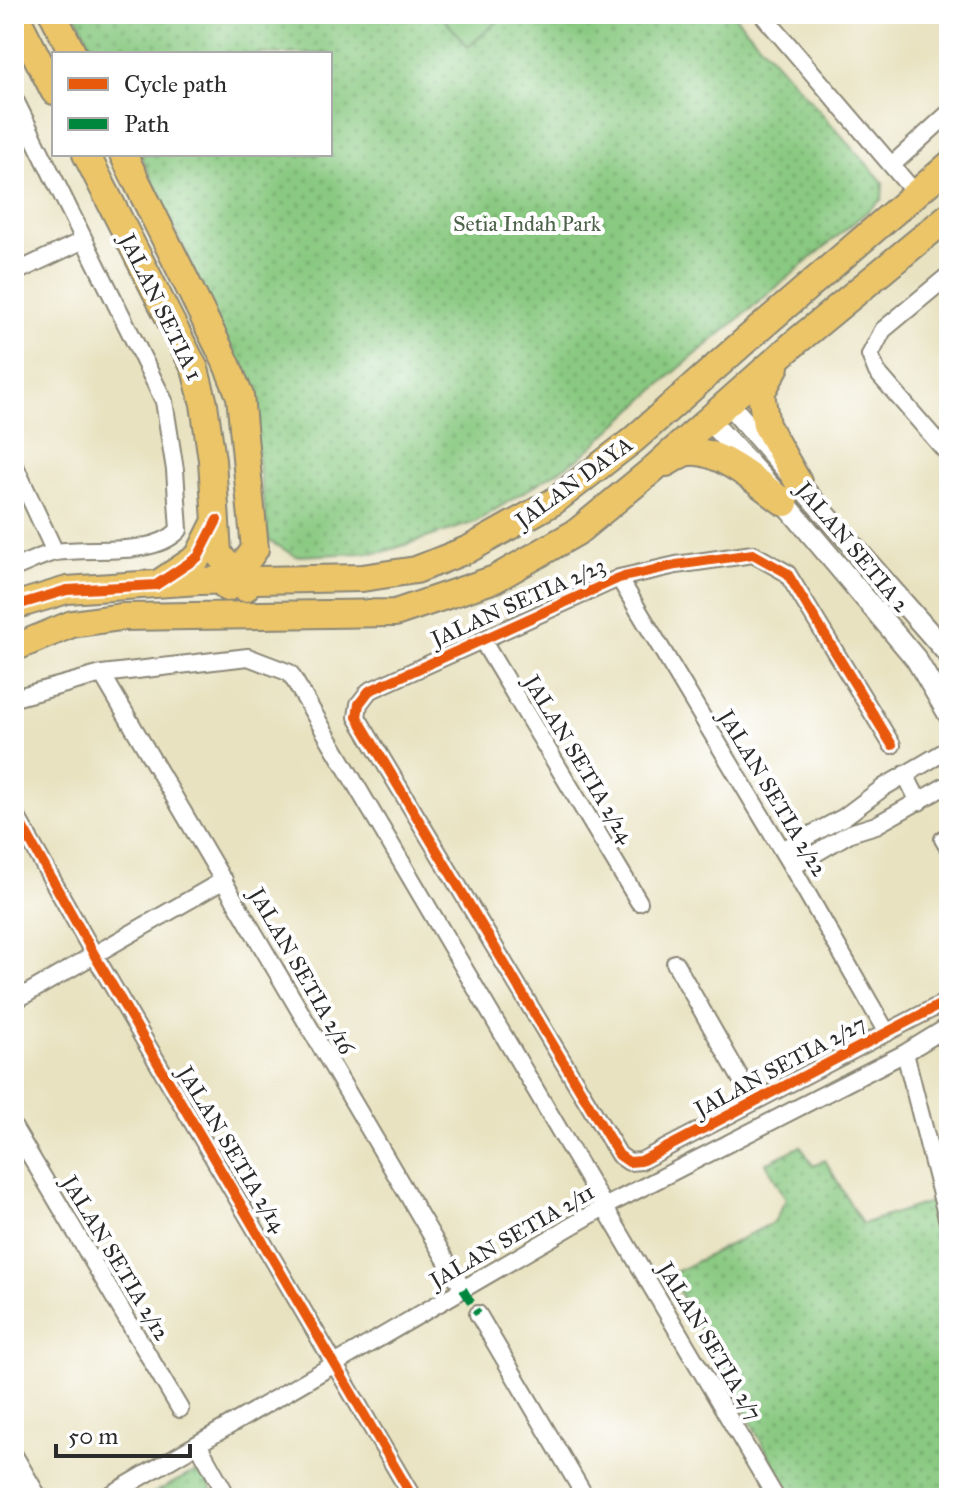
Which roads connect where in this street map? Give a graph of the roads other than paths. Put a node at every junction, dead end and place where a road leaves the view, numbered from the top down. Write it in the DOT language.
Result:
graph roads {
  1 [pos="15,14"];
  2 [pos="53,14"];
  3 [pos="762,14"];
  4 [pos="72,52"];
  5 [pos="52,87"];
  6 [pos="14,98"];
  7 [pos="949,113"];
  8 [pos="87,156"];
  9 [pos="124,156"];
  10 [pos="892,165"];
  11 [pos="949,165"];
  12 [pos="916,194"];
  13 [pos="949,216"];
  14 [pos="84,240"];
  15 [pos="14,273"];
  16 [pos="949,275"];
  17 [pos="746,340"];
  18 [pos="796,342"];
  19 [pos="716,406"];
  20 [pos="633,440"];
  21 [pos="949,455"];
  22 [pos="14,464"];
  23 [pos="651,471"];
  24 [pos="792,492"];
  25 [pos="253,517"];
  26 [pos="217,520"];
  27 [pos="55,552"];
  28 [pos="14,568"];
  29 [pos="325,578"];
  30 [pos="619,578"];
  31 [pos="236,579"];
  32 [pos="156,585"];
  33 [pos="14,606"];
  34 [pos="331,615"];
  35 [pos="121,617"];
  36 [pos="482,640"];
  37 [pos="14,648"];
  38 [pos="949,655"];
  39 [pos="102,674"];
  40 [pos="14,698"];
  41 [pos="949,715"];
  42 [pos="892,745"];
  43 [pos="949,749"];
  44 [pos="905,774"];
  45 [pos="949,784"];
  46 [pos="919,802"];
  47 [pos="14,812"];
  48 [pos="782,850"];
  49 [pos="792,867"];
  50 [pos="224,880"];
  51 [pos="639,902"];
  52 [pos="95,956"];
  53 [pos="675,963"];
  54 [pos="949,1000"];
  55 [pos="14,1001"];
  56 [pos="949,1026"];
  57 [pos="887,1033"];
  58 [pos="905,1053"];
  59 [pos="754,1102"];
  60 [pos="14,1128"];
  61 [pos="629,1162"];
  62 [pos="604,1207"];
  63 [pos="949,1226"];
  64 [pos="463,1289"];
  65 [pos="478,1314"];
  66 [pos="336,1363"];
  67 [pos="180,1409"];
  68 [pos="198,1444"];
  69 [pos="14,1455"];
  70 [pos="39,1498"];
  71 [pos="105,1498"];
  72 [pos="228,1498"];
  73 [pos="413,1498"];
  74 [pos="586,1498"];
  75 [pos="776,1498"];
  1 -- 5 [label="main road"];
  2 -- 4 [label="main road"];
  3 -- 10 [label="street"];
  6 -- 14 [label="street"];
  7 -- 10 [label="street"];
  8 -- 26 [label="main road, JALAN SETIA 1"];
  9 -- 25 [label="main road, JALAN SETIA 1"];
  10 -- 12 [label="street"];
  11 -- 12 [label="main road, JALAN DAYA"];
  12 -- 17 [label="main road, JALAN DAYA"];
  13 -- 18 [label="main road, JALAN DAYA"];
  14 -- 15 [label="street"];
  14 -- 27 [label="street"];
  16 -- 21 [label="street"];
  17 -- 19 [label="main road"];
  17 -- 20 [label="main road, JALAN DAYA"];
  18 -- 19 [label="main road, JALAN DAYA"];
  18 -- 24 [label="main road"];
  19 -- 20 [label="main road"];
  19 -- 23 [label="main road, JALAN DAYA"];
  19 -- 24 [label="street, JALAN SETIA 2"];
  20 -- 29 [label="main road, JALAN DAYA"];
  22 -- 27 [label="street"];
  23 -- 24 [label="main road"];
  23 -- 34 [label="main road, JALAN DAYA"];
  24 -- 38 [label="street, JALAN SETIA 2"];
  24 -- 41 [label="street, JALAN SETIA 2"];
  25 -- 29 [label="main road"];
  25 -- 31 [label="main road, JALAN SETIA 1"];
  26 -- 31 [label="main road, JALAN SETIA 1"];
  26 -- 32 [label="main road"];
  27 -- 28 [label="street"];
  29 -- 31 [label="main road, JALAN DAYA"];
  30 -- 36 [label="street, JALAN SETIA 2/23"];
  30 -- 42 [label="street, JALAN SETIA 2/23"];
  30 -- 48 [label="street, JALAN SETIA 2/22"];
  31 -- 32 [label="main road, JALAN DAYA"];
  31 -- 34 [label="main road"];
  31 -- 35 [label="main road"];
  32 -- 33 [label="main road, JALAN DAYA"];
  34 -- 35 [label="main road, JALAN DAYA"];
  35 -- 37 [label="main road, JALAN DAYA"];
  36 -- 51 [label="street, JALAN SETIA 2/24"];
  36 -- 61 [label="street, JALAN SETIA 2/23"];
  39 -- 40 [label="street, JALAN SETIA 2/7"];
  39 -- 50 [label="street, JALAN SETIA 2/16"];
  39 -- 62 [label="street, JALAN SETIA 2/7"];
  43 -- 44 [label="street"];
  44 -- 46 [label="street"];
  44 -- 48 [label="street"];
  45 -- 46 [label="street"];
  46 -- 49 [label="street"];
  47 -- 52 [label="street, JALAN SETIA 2/14"];
  48 -- 49 [label="street, JALAN SETIA 2/22"];
  49 -- 57 [label="street, JALAN SETIA 2/22"];
  50 -- 52 [label="street"];
  50 -- 64 [label="street, JALAN SETIA 2/16"];
  52 -- 55 [label="street"];
  52 -- 66 [label="street, JALAN SETIA 2/14"];
  53 -- 59 [label="street"];
  54 -- 57 [label="street, JALAN SETIA 2/27"];
  56 -- 58 [label="street, JALAN SETIA 2/11"];
  57 -- 59 [label="street, JALAN SETIA 2/27"];
  58 -- 62 [label="street, JALAN SETIA 2/11"];
  58 -- 63 [label="street"];
  59 -- 61 [label="street, JALAN SETIA 2/27"];
  60 -- 67 [label="street, JALAN SETIA 2/12"];
  62 -- 64 [label="street, JALAN SETIA 2/11"];
  62 -- 75 [label="street, JALAN SETIA 2/7"];
  64 -- 66 [label="street, JALAN SETIA 2/11"];
  65 -- 74 [label="street"];
  66 -- 68 [label="street, JALAN SETIA 2/11"];
  66 -- 73 [label="street, JALAN SETIA 2/14"];
  68 -- 71 [label="street, JALAN SETIA 2/11"];
  68 -- 72 [label="street"];
  69 -- 70 [label="street"];
}
